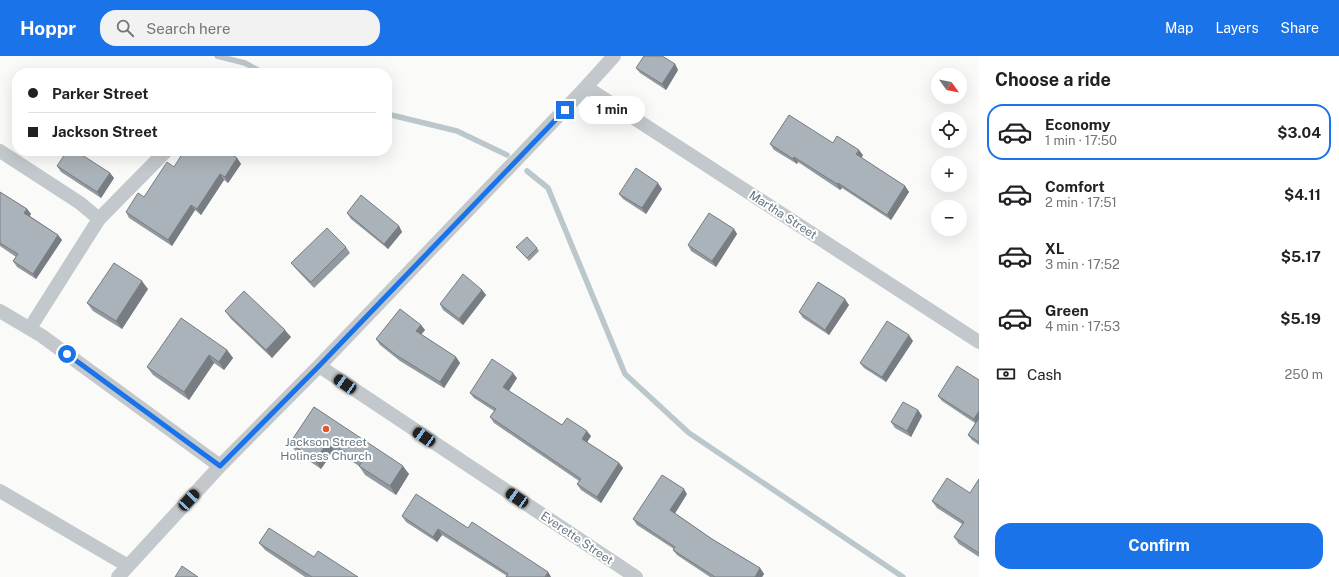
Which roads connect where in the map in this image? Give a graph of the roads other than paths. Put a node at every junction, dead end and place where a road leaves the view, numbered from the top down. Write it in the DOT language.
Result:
graph roads {
  1 [pos="614,56"];
  2 [pos="586,87"];
  3 [pos="0,151"];
  4 [pos="161,156"];
  5 [pos="99,219"];
  6 [pos="0,311"];
  7 [pos="30,328"];
  8 [pos="979,342"];
  9 [pos="319,366"];
  10 [pos="220,466"];
  11 [pos="0,491"];
  12 [pos="128,566"];
  13 [pos="118,577"];
  14 [pos="636,577"];
  1 -- 2 [label="street"];
  2 -- 8 [label="street, Martha Street"];
  2 -- 9 [label="street"];
  3 -- 5 [label="street"];
  4 -- 5 [label="street"];
  5 -- 7 [label="street"];
  6 -- 7 [label="street"];
  7 -- 10 [label="street"];
  9 -- 10 [label="street"];
  9 -- 14 [label="street, Everette Street"];
  10 -- 12 [label="street"];
  11 -- 12 [label="street"];
  12 -- 13 [label="street"];
}
